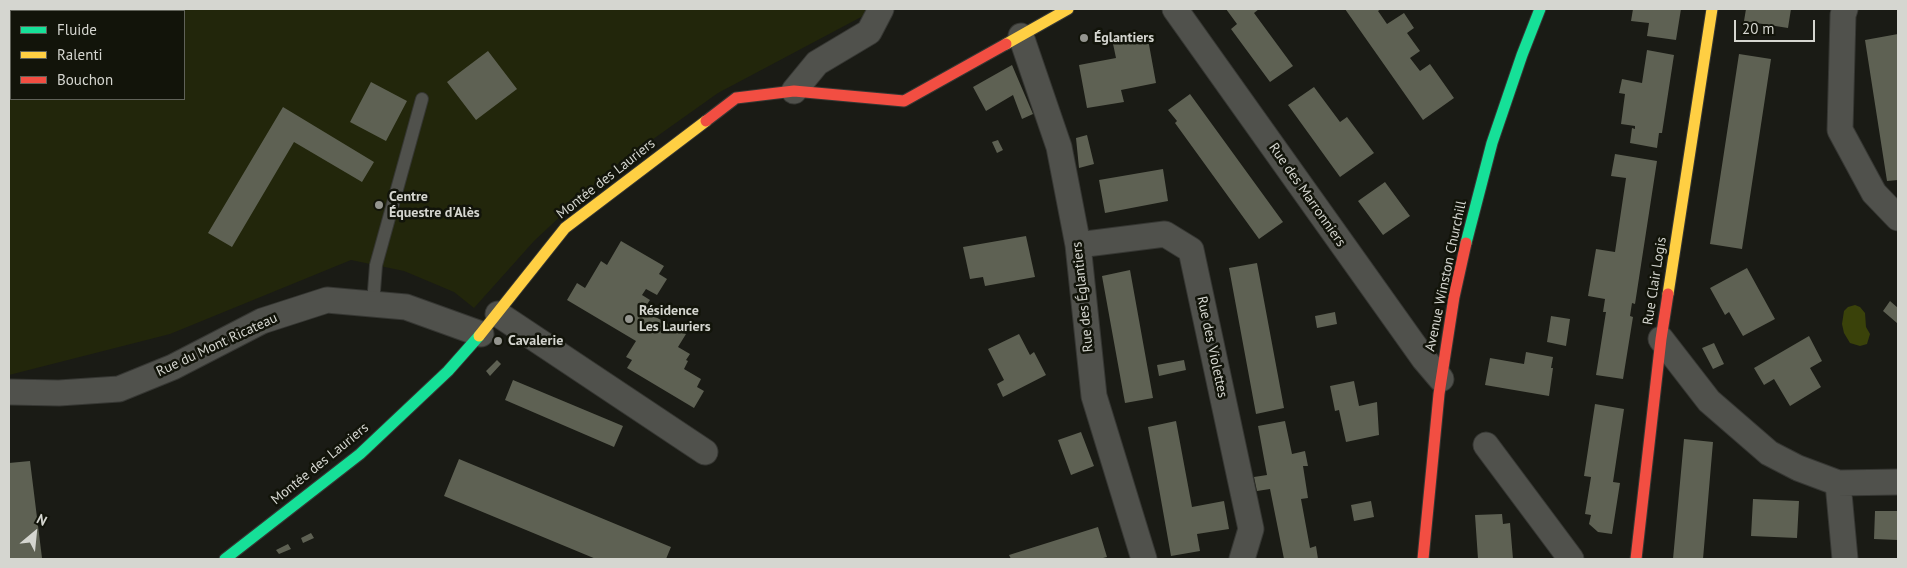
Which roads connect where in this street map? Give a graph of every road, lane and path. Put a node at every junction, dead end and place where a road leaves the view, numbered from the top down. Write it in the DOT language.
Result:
graph roads {
  1 [pos="881,9"];
  2 [pos="1068,9"];
  3 [pos="1176,9"];
  4 [pos="1540,9"];
  5 [pos="1712,9"];
  6 [pos="1845,9"];
  7 [pos="1021,36"];
  8 [pos="794,92"];
  9 [pos="422,99"];
  10 [pos="1898,218"];
  11 [pos="1078,244"];
  12 [pos="373,304"];
  13 [pos="498,314"];
  14 [pos="481,334"];
  15 [pos="1661,339"];
  16 [pos="1441,379"];
  17 [pos="9,392"];
  18 [pos="1486,445"];
  19 [pos="705,452"];
  20 [pos="1898,482"];
  21 [pos="1838,483"];
  22 [pos="225,559"];
  23 [pos="1144,559"];
  24 [pos="1242,559"];
  25 [pos="1423,559"];
  26 [pos="1571,559"];
  27 [pos="1636,559"];
  28 [pos="1845,559"];
  1 -- 8 [label="street"];
  2 -- 7 [label="street, Montée des Lauriers"];
  3 -- 16 [label="street, Rue des Marronniers"];
  4 -- 16 [label="street, Avenue Winston Churchill"];
  5 -- 15 [label="street, Rue Clair Logis"];
  6 -- 10 [label="street"];
  7 -- 8 [label="street, Montée des Lauriers"];
  7 -- 11 [label="street, Rue des Églantiers"];
  8 -- 13 [label="street, Montée des Lauriers"];
  9 -- 12 [label="lane"];
  11 -- 23 [label="street, Rue des Églantiers"];
  11 -- 24 [label="street, Rue des Violettes"];
  12 -- 14 [label="street, Rue du Mont Ricateau"];
  12 -- 17 [label="street, Rue du Mont Ricateau"];
  13 -- 14 [label="street, Montée des Lauriers"];
  13 -- 19 [label="street"];
  14 -- 22 [label="street, Montée des Lauriers"];
  15 -- 21 [label="street"];
  15 -- 27 [label="street, Rue Clair Logis"];
  16 -- 25 [label="street, Avenue Winston Churchill"];
  18 -- 26 [label="street"];
  20 -- 21 [label="street"];
  21 -- 28 [label="street"];
}
